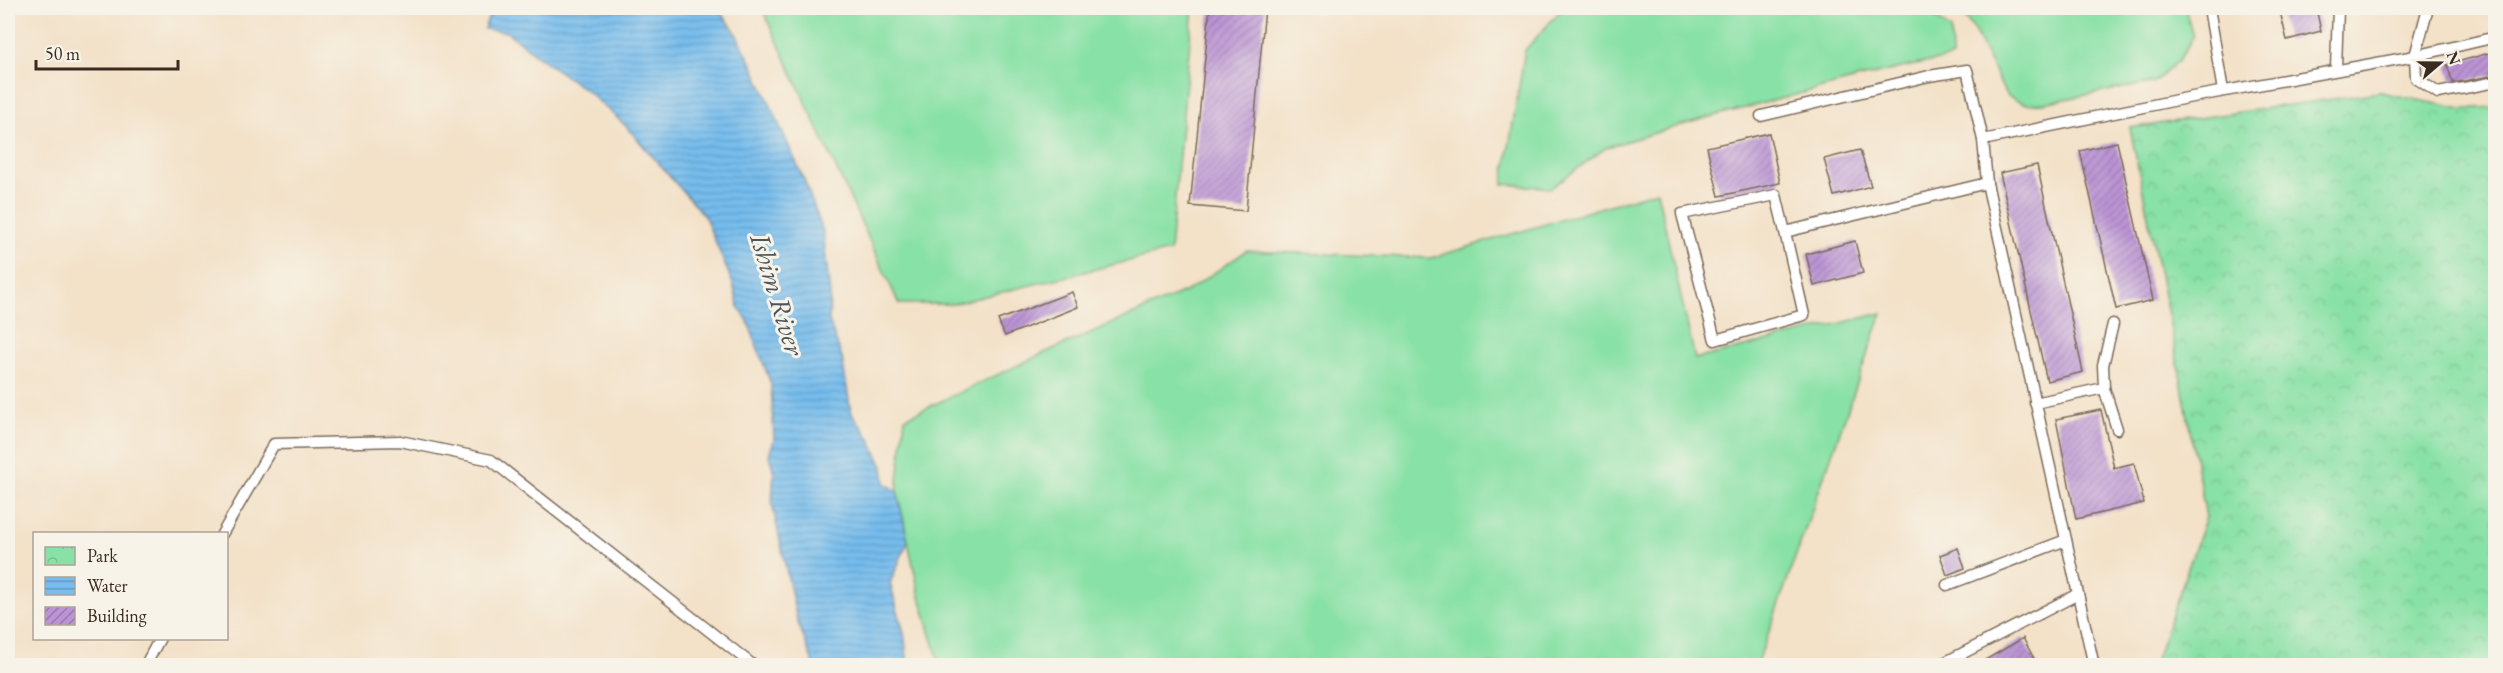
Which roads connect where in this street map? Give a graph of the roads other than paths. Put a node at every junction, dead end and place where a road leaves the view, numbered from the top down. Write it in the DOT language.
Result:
graph roads {
  1 [pos="2209,8"];
  2 [pos="2338,8"];
  3 [pos="2428,8"];
  4 [pos="2496,38"];
  5 [pos="2415,56"];
  6 [pos="2336,69"];
  7 [pos="2496,82"];
  8 [pos="2223,91"];
  9 [pos="1761,116"];
  10 [pos="1983,140"];
  11 [pos="1987,183"];
  12 [pos="1785,232"];
  13 [pos="2113,324"];
  14 [pos="2104,388"];
  15 [pos="2036,403"];
  16 [pos="2117,429"];
  17 [pos="223,532"];
  18 [pos="2066,540"];
  19 [pos="1947,585"];
  20 [pos="2078,594"];
  21 [pos="159,640"];
  22 [pos="145,666"];
  23 [pos="754,666"];
  24 [pos="1938,666"];
  25 [pos="2094,666"];
  1 -- 8 [label="lane"];
  2 -- 6 [label="lane"];
  3 -- 5 [label="lane"];
  4 -- 5 [label="lane"];
  5 -- 6 [label="lane"];
  5 -- 7 [label="lane"];
  6 -- 8 [label="lane"];
  8 -- 10 [label="lane"];
  9 -- 10 [label="lane"];
  10 -- 11 [label="lane"];
  11 -- 12 [label="lane"];
  11 -- 15 [label="lane"];
  12 -- 12 [label="lane"];
  13 -- 14 [label="lane"];
  14 -- 15 [label="lane"];
  14 -- 16 [label="lane"];
  15 -- 18 [label="lane"];
  17 -- 23 [label="lane"];
  18 -- 19 [label="lane"];
  18 -- 20 [label="lane"];
  20 -- 24 [label="lane"];
  20 -- 25 [label="lane"];
  21 -- 22 [label="lane"];
}
